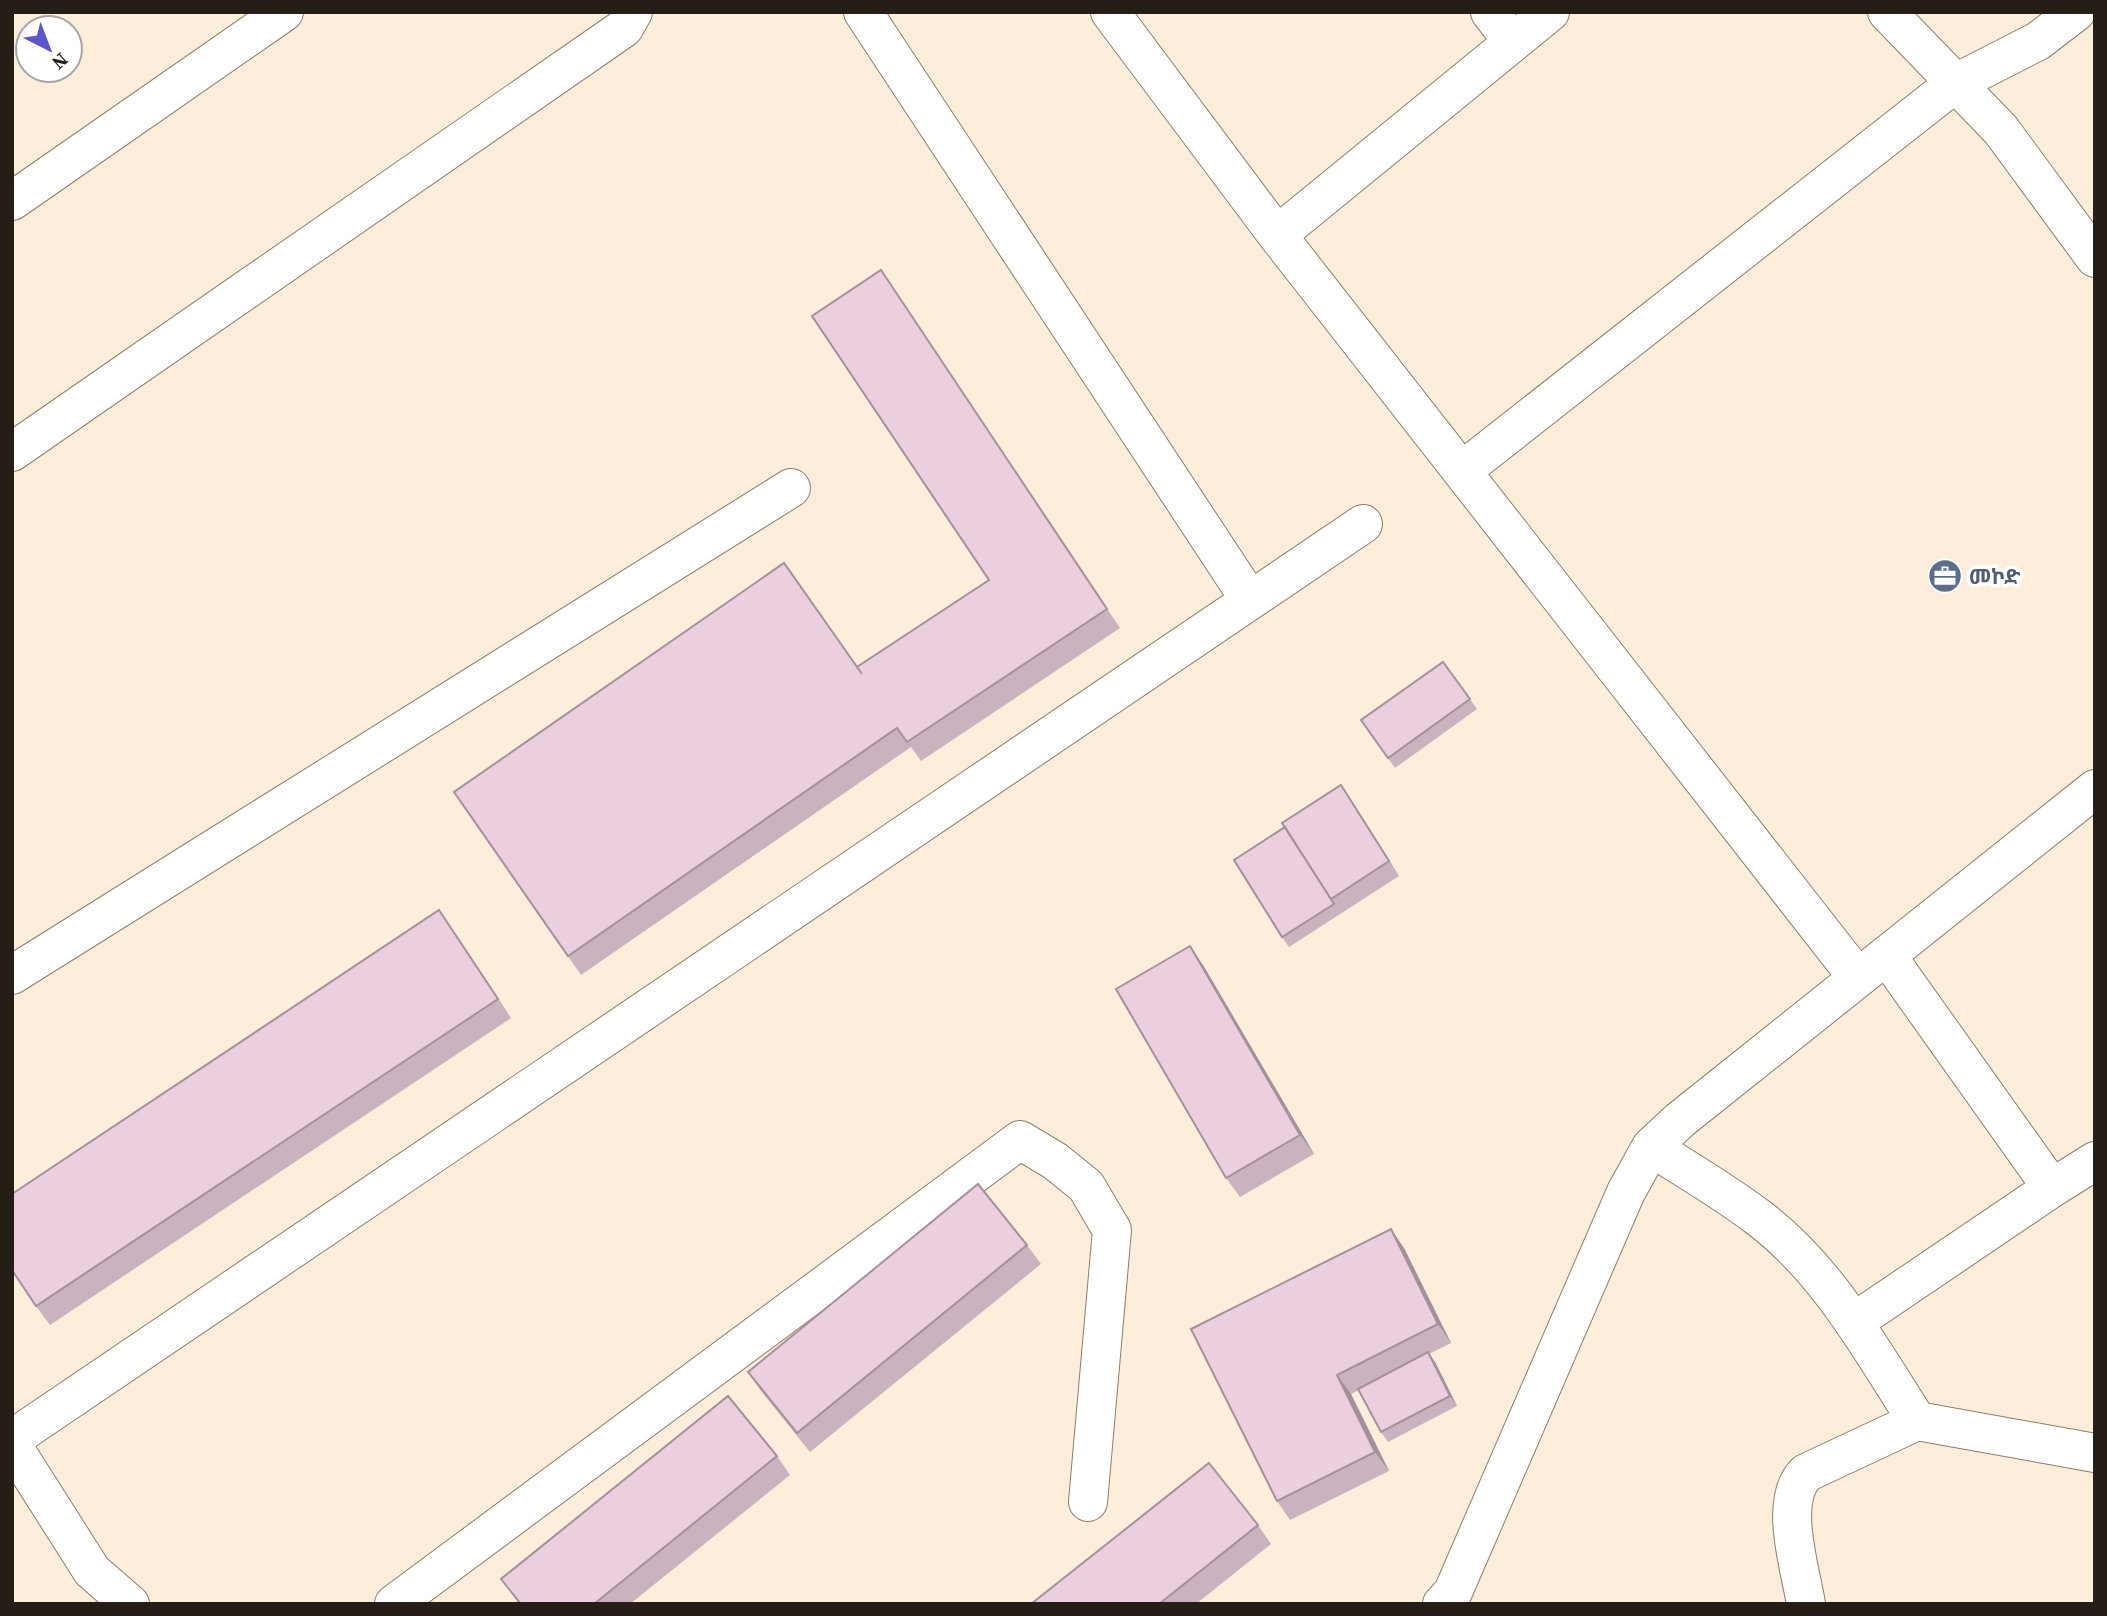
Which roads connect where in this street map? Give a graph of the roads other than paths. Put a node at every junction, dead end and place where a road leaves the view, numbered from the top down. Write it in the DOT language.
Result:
graph roads {
  1 [pos="284,12"];
  2 [pos="634,12"];
  3 [pos="863,12"];
  4 [pos="1110,12"];
  5 [pos="1490,12"];
  6 [pos="1550,12"];
  7 [pos="1887,12"];
  8 [pos="2076,12"];
  9 [pos="1513,42"];
  10 [pos="1954,84"];
  11 [pos="12,201"];
  12 [pos="1277,235"];
  13 [pos="2095,258"];
  14 [pos="12,452"];
  15 [pos="1463,470"];
  16 [pos="791,488"];
  17 [pos="1363,524"];
  18 [pos="1250,600"];
  19 [pos="2095,789"];
  20 [pos="1872,967"];
  21 [pos="12,975"];
  22 [pos="1651,1147"];
  23 [pos="2095,1161"];
  24 [pos="2052,1188"];
  25 [pos="1854,1322"];
  26 [pos="1917,1422"];
  27 [pos="12,1439"];
  28 [pos="12,1445"];
  29 [pos="2095,1453"];
  30 [pos="1088,1502"];
  31 [pos="130,1604"];
  32 [pos="394,1604"];
  33 [pos="1442,1604"];
  34 [pos="1806,1604"];
  1 -- 11 [label="street"];
  2 -- 14 [label="street"];
  3 -- 18 [label="street"];
  4 -- 12 [label="street"];
  5 -- 9 [label="street"];
  6 -- 9 [label="street"];
  7 -- 10 [label="street"];
  8 -- 10 [label="street"];
  9 -- 12 [label="street"];
  10 -- 13 [label="street"];
  10 -- 15 [label="street"];
  12 -- 15 [label="street"];
  15 -- 20 [label="street"];
  16 -- 21 [label="street"];
  17 -- 18 [label="street"];
  18 -- 27 [label="street"];
  19 -- 20 [label="street"];
  20 -- 22 [label="street"];
  20 -- 24 [label="street"];
  22 -- 25 [label="street"];
  22 -- 33 [label="street"];
  23 -- 24 [label="street"];
  24 -- 25 [label="street"];
  25 -- 26 [label="street"];
  26 -- 29 [label="street"];
  26 -- 34 [label="street"];
  28 -- 31 [label="street"];
  30 -- 32 [label="street"];
}
